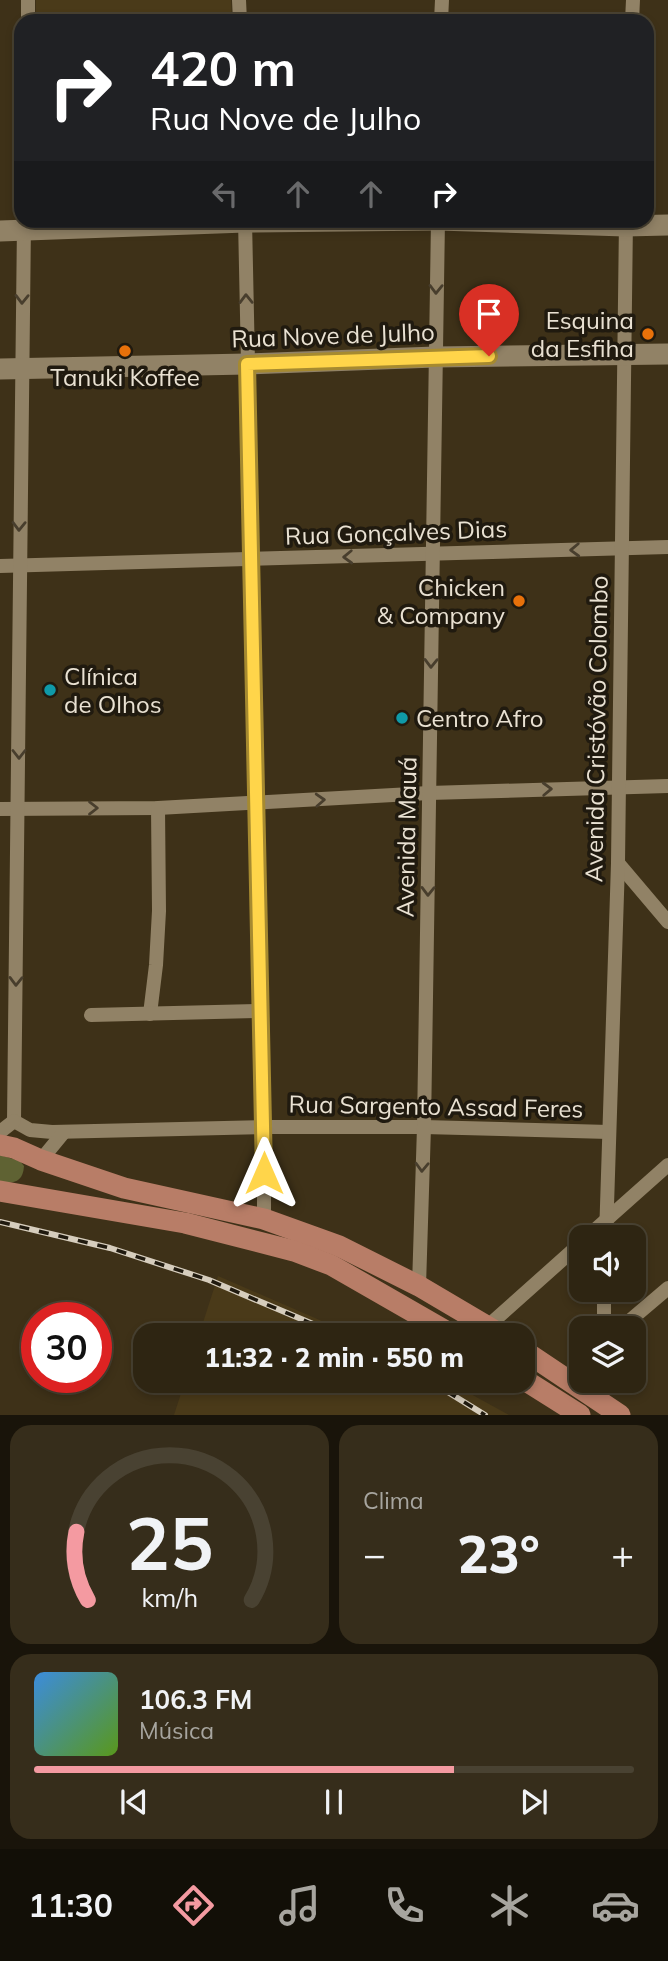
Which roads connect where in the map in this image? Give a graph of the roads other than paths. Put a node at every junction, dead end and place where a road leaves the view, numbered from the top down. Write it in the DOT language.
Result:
graph roads {
  1 [pos="24,228"];
  2 [pos="245,228"];
  3 [pos="438,228"];
  4 [pos="625,228"];
  5 [pos="668,354"];
  6 [pos="625,355"];
  7 [pos="435,357"];
  8 [pos="247,364"];
  9 [pos="11,369"];
  10 [pos="668,547"];
  11 [pos="621,548"];
  12 [pos="432,554"];
  13 [pos="251,559"];
  14 [pos="19,564"];
  15 [pos="0,566"];
  16 [pos="668,786"];
  17 [pos="619,787"];
  18 [pos="429,793"];
  19 [pos="256,803"];
  20 [pos="18,808"];
  21 [pos="158,808"];
  22 [pos="0,809"];
  23 [pos="618,863"];
  24 [pos="668,922"];
  25 [pos="261,1012"];
  26 [pos="150,1014"];
  27 [pos="91,1015"];
  28 [pos="14,1121"];
  29 [pos="264,1126"];
  30 [pos="424,1127"];
  31 [pos="0,1132"];
  32 [pos="64,1132"];
  33 [pos="609,1132"];
  34 [pos="0,1145"];
  35 [pos="41,1160"];
  36 [pos="668,1165"];
  37 [pos="9,1192"];
  38 [pos="264,1219"];
  39 [pos="606,1221"];
  40 [pos="601,1225"];
  41 [pos="606,1225"];
  42 [pos="569,1255"];
  43 [pos="419,1286"];
  44 [pos="668,1287"];
  45 [pos="635,1316"];
  46 [pos="432,1323"];
  47 [pos="483,1323"];
  48 [pos="502,1323"];
  49 [pos="535,1357"];
  50 [pos="569,1376"];
  51 [pos="535,1387"];
  52 [pos="595,1393"];
  53 [pos="580,1415"];
  54 [pos="620,1415"];
  1 -- 9 [label="street, one-way"];
  8 -- 2 [label="street, one-way"];
  3 -- 7 [label="street, Avenida Mauá, one-way"];
  4 -- 6 [label="street, Avenida Cristóvão Colombo"];
  5 -- 6 [label="street, Rua Nove de Julho"];
  6 -- 7 [label="street, Rua Nove de Julho"];
  6 -- 11 [label="street, Avenida Cristóvão Colombo"];
  7 -- 8 [label="street, Rua Nove de Julho"];
  7 -- 12 [label="street, Avenida Mauá"];
  8 -- 9 [label="street, Rua Nove de Julho"];
  8 -- 13 [label="street"];
  9 -- 14 [label="street, one-way"];
  10 -- 11 [label="street, Rua Gonçalves Dias"];
  11 -- 12 [label="street, Rua Gonçalves Dias, one-way"];
  11 -- 17 [label="street, Avenida Cristóvão Colombo"];
  12 -- 13 [label="street, Rua Gonçalves Dias, one-way"];
  12 -- 18 [label="street, Avenida Mauá, one-way"];
  13 -- 14 [label="street, Rua Gonçalves Dias"];
  13 -- 19 [label="street"];
  14 -- 15 [label="street, Rua Gonçalves Dias"];
  14 -- 20 [label="street, one-way"];
  16 -- 17 [label="street"];
  18 -- 17 [label="street, one-way"];
  17 -- 23 [label="street, Avenida Cristóvão Colombo"];
  19 -- 18 [label="street, one-way"];
  18 -- 30 [label="street, Avenida Mauá, one-way"];
  19 -- 21 [label="street"];
  19 -- 25 [label="street"];
  20 -- 21 [label="street, one-way"];
  20 -- 22 [label="street"];
  20 -- 28 [label="street, one-way"];
  21 -- 26 [label="street"];
  23 -- 24 [label="street"];
  23 -- 33 [label="street, Avenida Cristóvão Colombo"];
  25 -- 26 [label="street"];
  25 -- 29 [label="street"];
  26 -- 27 [label="street"];
  28 -- 31 [label="street"];
  28 -- 32 [label="street, Rua Sargento Assad Feres"];
  29 -- 30 [label="street, Rua Sargento Assad Feres"];
  29 -- 32 [label="street, Rua Sargento Assad Feres"];
  29 -- 38 [label="street"];
  30 -- 33 [label="street, Rua Sargento Assad Feres"];
  30 -- 43 [label="street, Avenida Mauá, one-way"];
  32 -- 35 [label="street"];
  33 -- 39 [label="street, Avenida Cristóvão Colombo"];
  34 -- 35 [label="main road"];
  35 -- 37 [label="main road"];
  35 -- 38 [label="main road"];
  36 -- 39 [label="street"];
  37 -- 46 [label="main road"];
  38 -- 43 [label="main road"];
  39 -- 40 [label="street"];
  39 -- 41 [label="street, Avenida Cristóvão Colombo"];
  42 -- 48 [label="street"];
  43 -- 47 [label="main road"];
  44 -- 45 [label="street"];
  49 -- 50 [label="main road"];
  51 -- 53 [label="main road"];
  52 -- 54 [label="main road"];
}
